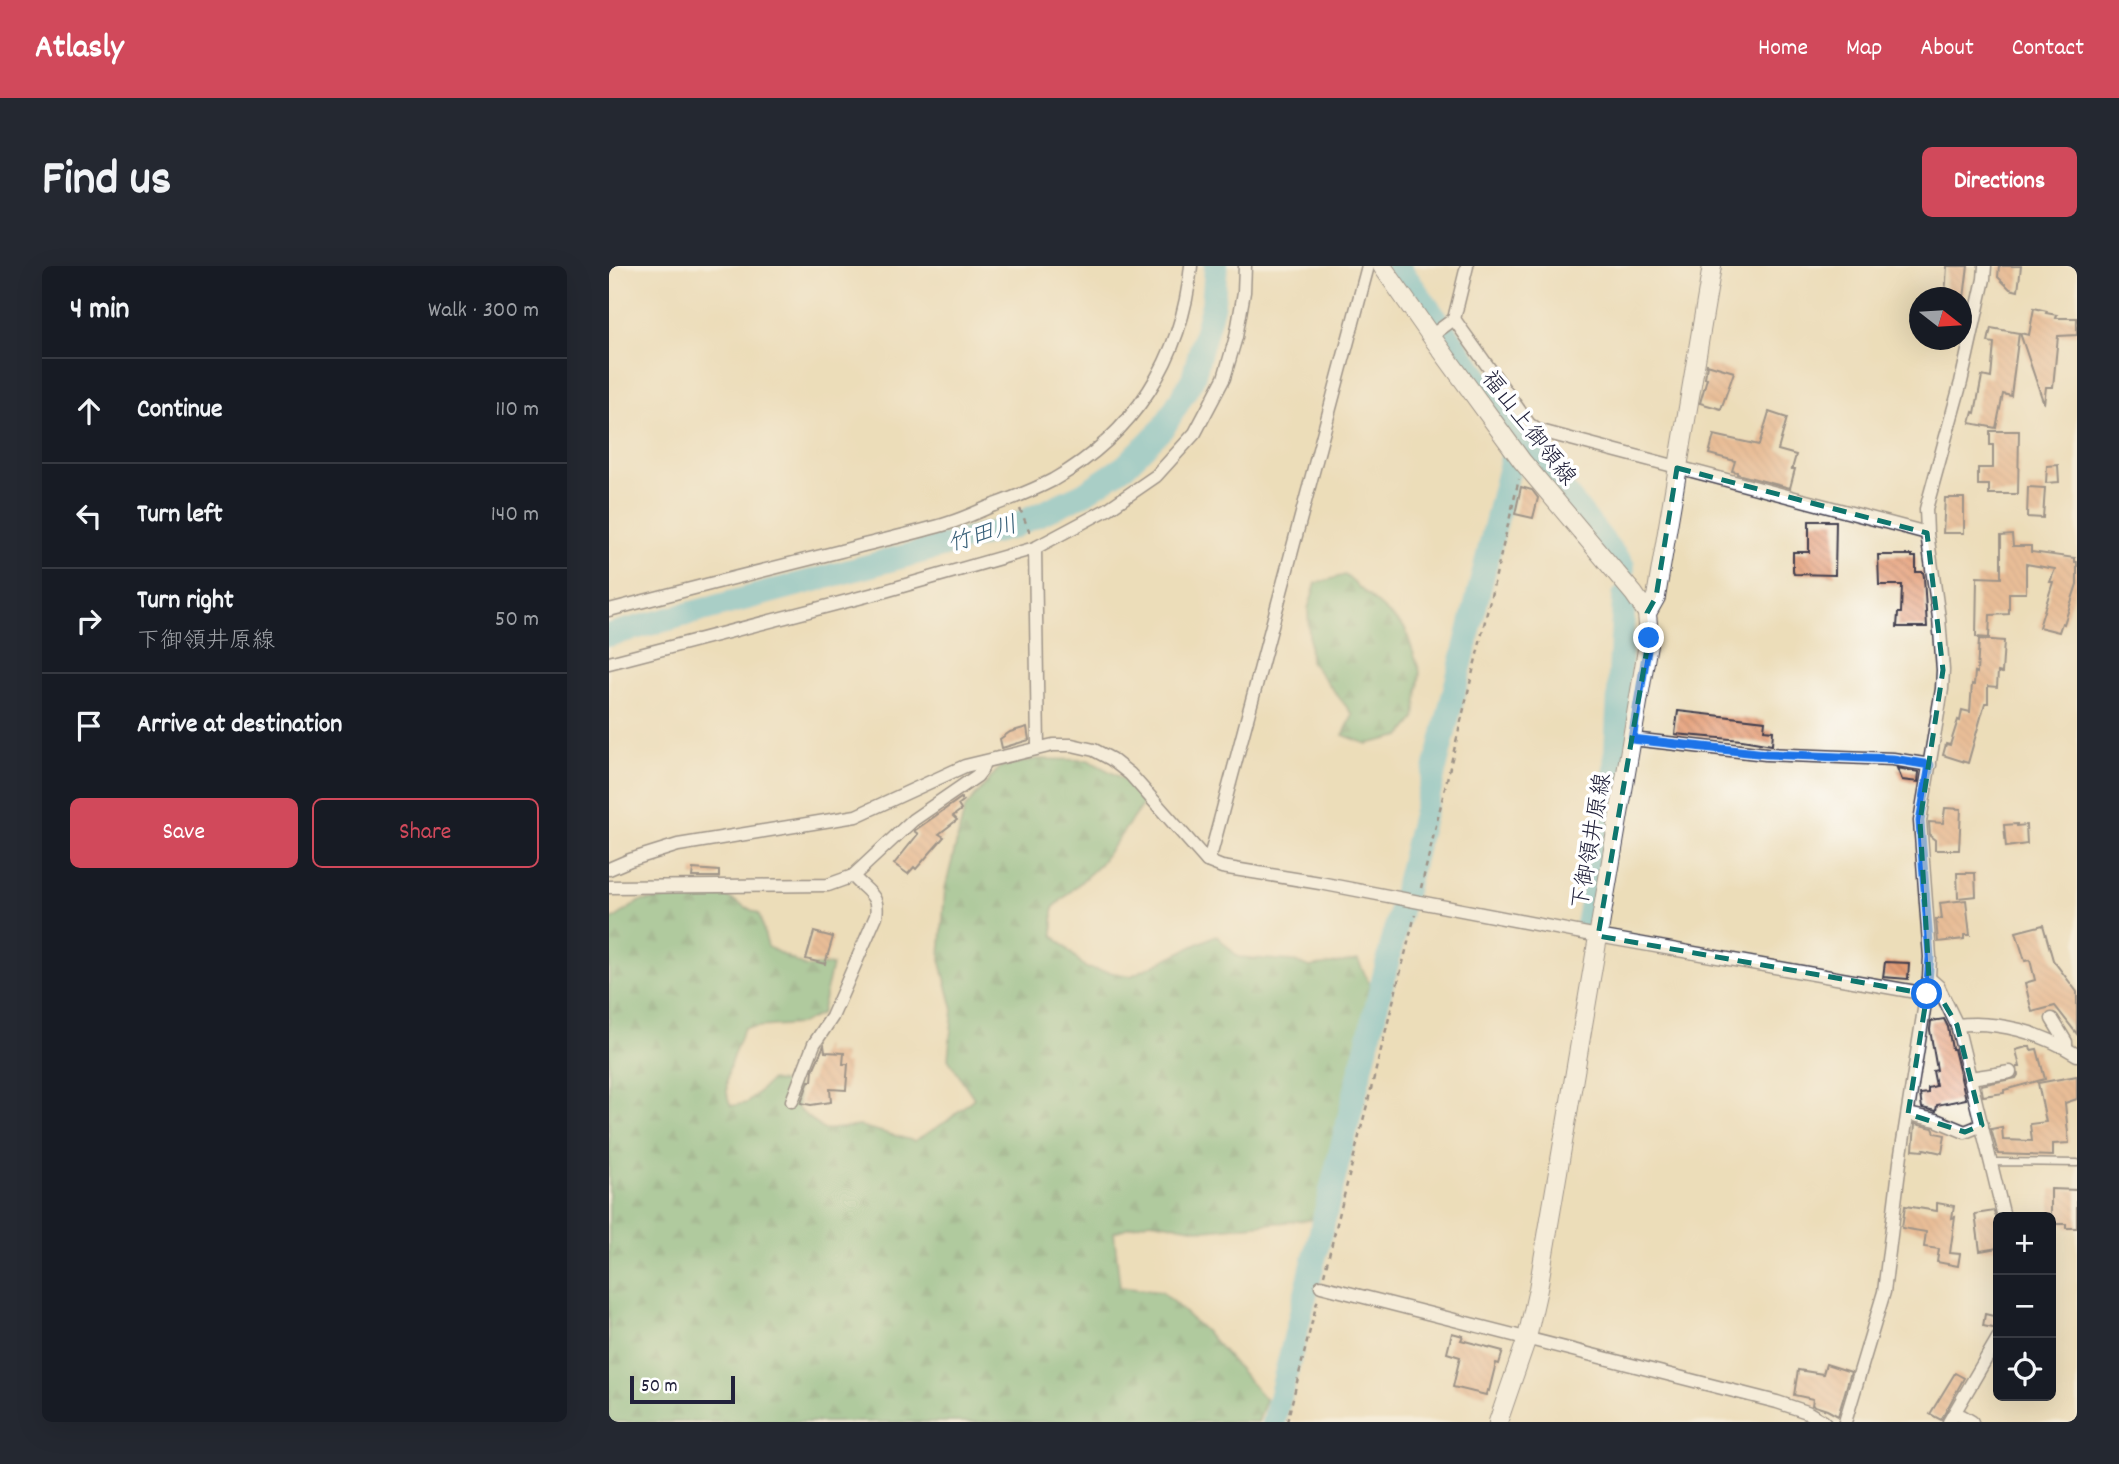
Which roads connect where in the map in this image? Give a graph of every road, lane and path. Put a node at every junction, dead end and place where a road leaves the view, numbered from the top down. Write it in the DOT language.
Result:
graph roads {
  1 [pos="1191,266"];
  2 [pos="1245,266"];
  3 [pos="1368,266"];
  4 [pos="1383,266"];
  5 [pos="1467,266"];
  6 [pos="1712,266"];
  7 [pos="1985,266"];
  8 [pos="1452,320"];
  9 [pos="1433,334"];
  10 [pos="1523,462"];
  11 [pos="1677,468"];
  12 [pos="1017,501"];
  13 [pos="1927,534"];
  14 [pos="1035,545"];
  15 [pos="609,610"];
  16 [pos="1647,613"];
  17 [pos="609,663"];
  18 [pos="1632,739"];
  19 [pos="1038,748"];
  20 [pos="984,762"];
  21 [pos="1930,765"];
  22 [pos="1207,861"];
  23 [pos="609,869"];
  24 [pos="853,876"];
  25 [pos="609,887"];
  26 [pos="1416,901"];
  27 [pos="1598,936"];
  28 [pos="1930,978"];
  29 [pos="1927,994"];
  30 [pos="2052,1019"];
  31 [pos="1958,1030"];
  32 [pos="2020,1039"];
  33 [pos="2072,1051"];
  34 [pos="2010,1072"];
  35 [pos="1970,1078"];
  36 [pos="792,1101"];
  37 [pos="1908,1114"];
  38 [pos="1982,1125"];
  39 [pos="1990,1163"];
  40 [pos="2077,1163"];
  41 [pos="2003,1212"];
  42 [pos="1321,1286"];
  43 [pos="1527,1338"];
  44 [pos="1993,1347"];
  45 [pos="1951,1419"];
  46 [pos="1287,1422"];
  47 [pos="1497,1422"];
  48 [pos="1824,1422"];
  49 [pos="1846,1422"];
  50 [pos="1972,1422"];
  1 -- 15 [label="street"];
  2 -- 14 [label="street"];
  3 -- 22 [label="street"];
  4 -- 9 [label="main road, 福山上御領線"];
  5 -- 8 [label="street"];
  6 -- 11 [label="main road, 下御領井原線"];
  7 -- 13 [label="street"];
  8 -- 9 [label="street"];
  8 -- 11 [label="street"];
  9 -- 10 [label="main road, 福山上御領線"];
  10 -- 16 [label="main road, 福山上御領線"];
  10 -- 26 [label="path"];
  11 -- 13 [label="street"];
  11 -- 16 [label="main road, 下御領井原線"];
  12 -- 14 [label="path"];
  13 -- 21 [label="street"];
  14 -- 17 [label="street"];
  14 -- 19 [label="street"];
  16 -- 18 [label="main road, 下御領井原線"];
  18 -- 21 [label="street"];
  18 -- 27 [label="main road, 下御領井原線"];
  19 -- 20 [label="street"];
  19 -- 22 [label="street"];
  20 -- 23 [label="street"];
  20 -- 24 [label="street"];
  21 -- 28 [label="street"];
  22 -- 26 [label="street"];
  24 -- 25 [label="street"];
  24 -- 36 [label="street"];
  26 -- 27 [label="street"];
  26 -- 42 [label="path"];
  27 -- 29 [label="street"];
  27 -- 43 [label="main road, 下御領井原線"];
  28 -- 29 [label="street"];
  28 -- 31 [label="street"];
  29 -- 37 [label="street"];
  30 -- 33 [label="street"];
  31 -- 32 [label="street"];
  31 -- 33 [label="street"];
  31 -- 35 [label="street"];
  34 -- 35 [label="street"];
  35 -- 38 [label="street"];
  37 -- 38 [label="street"];
  37 -- 49 [label="street"];
  38 -- 39 [label="street"];
  39 -- 40 [label="lane"];
  39 -- 41 [label="street"];
  42 -- 43 [label="street"];
  42 -- 46 [label="path"];
  43 -- 47 [label="main road, 下御領井原線"];
  43 -- 48 [label="street"];
  44 -- 45 [label="street"];
  45 -- 50 [label="street"];
}
